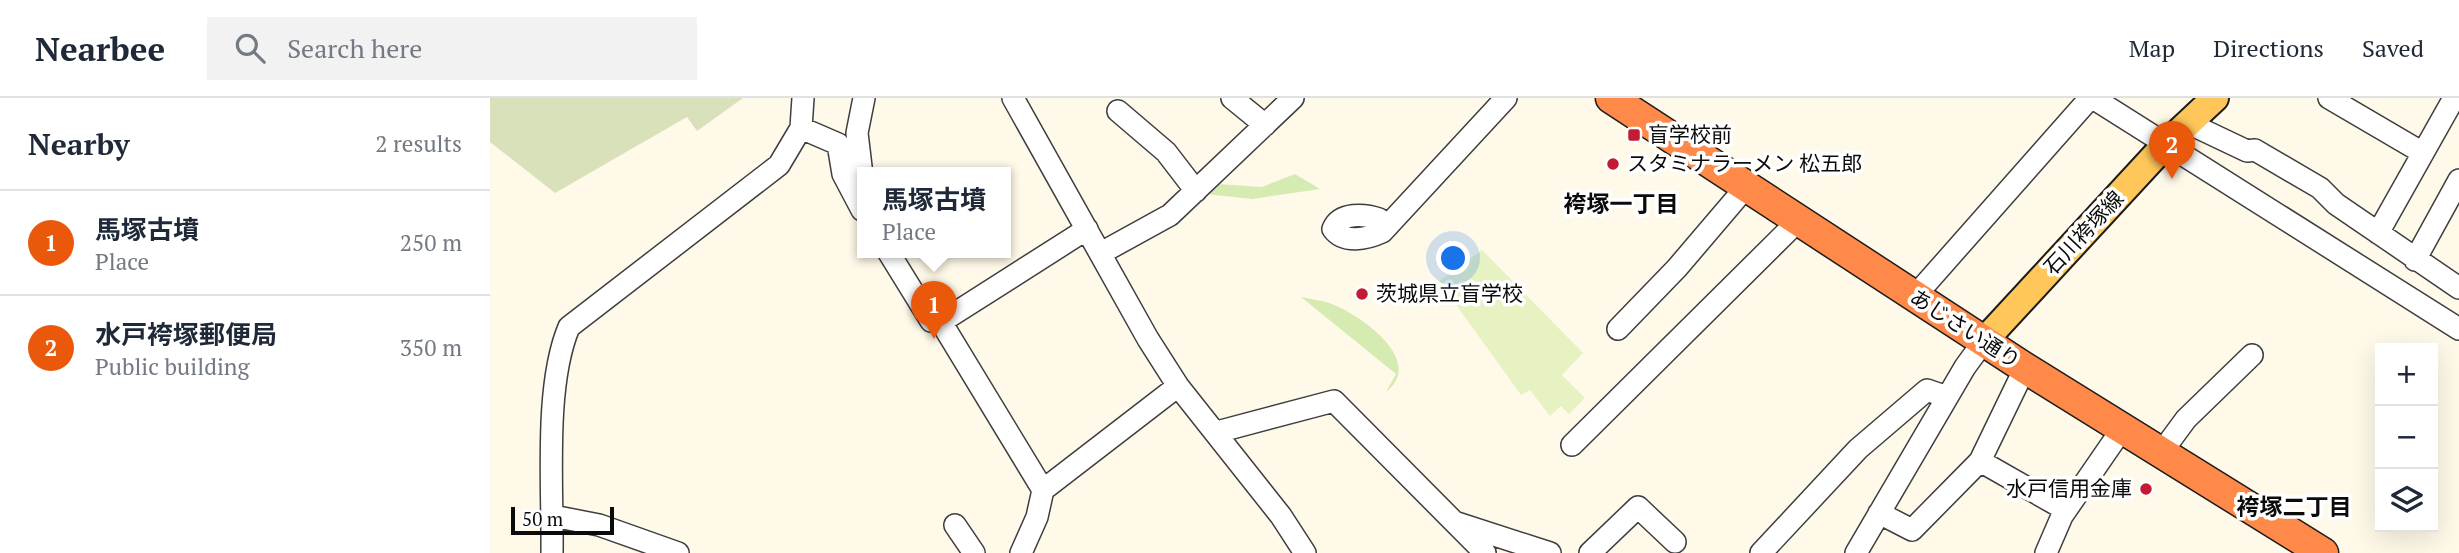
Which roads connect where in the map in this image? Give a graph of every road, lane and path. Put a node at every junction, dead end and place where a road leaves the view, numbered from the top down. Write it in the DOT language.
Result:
graph roads {
  1 [pos="803,98"];
  2 [pos="864,98"];
  3 [pos="1232,98"];
  4 [pos="1293,98"];
  5 [pos="1506,98"];
  6 [pos="1611,98"];
  7 [pos="2091,98"];
  8 [pos="2215,98"];
  9 [pos="2329,98"];
  10 [pos="2454,98"];
  11 [pos="1018,100"];
  12 [pos="1118,111"];
  13 [pos="2188,123"];
  14 [pos="1265,125"];
  15 [pos="800,128"];
  16 [pos="2166,144"];
  17 [pos="2423,153"];
  18 [pos="861,167"];
  19 [pos="2459,180"];
  20 [pos="1746,187"];
  21 [pos="1196,191"];
  22 [pos="857,200"];
  23 [pos="1798,221"];
  24 [pos="1087,229"];
  25 [pos="1384,229"];
  26 [pos="2378,233"];
  27 [pos="1101,253"];
  28 [pos="892,258"];
  29 [pos="905,258"];
  30 [pos="2416,260"];
  31 [pos="2459,288"];
  32 [pos="1915,296"];
  33 [pos="941,321"];
  34 [pos="1618,329"];
  35 [pos="2459,329"];
  36 [pos="1984,341"];
  37 [pos="2252,355"];
  38 [pos="2025,368"];
  39 [pos="1178,386"];
  40 [pos="1947,397"];
  41 [pos="2122,429"];
  42 [pos="1217,432"];
  43 [pos="1573,445"];
  44 [pos="2161,453"];
  45 [pos="1980,461"];
  46 [pos="1043,490"];
  47 [pos="2066,510"];
  48 [pos="1879,513"];
  49 [pos="553,516"];
  50 [pos="1455,522"];
  51 [pos="955,524"];
  52 [pos="1675,542"];
  53 [pos="552,553"];
  54 [pos="678,553"];
  55 [pos="974,553"];
  56 [pos="1021,553"];
  57 [pos="1305,553"];
  58 [pos="1485,553"];
  59 [pos="1550,553"];
  60 [pos="1590,553"];
  61 [pos="1761,553"];
  62 [pos="1856,553"];
  63 [pos="2046,553"];
  64 [pos="2323,553"];
  1 -- 15 [label="street"];
  2 -- 18 [label="street"];
  3 -- 14 [label="street"];
  4 -- 14 [label="street"];
  5 -- 25 [label="street"];
  6 -- 20 [label="highway, あじさい通り"];
  7 -- 16 [label="street"];
  7 -- 32 [label="street"];
  8 -- 13 [label="main road, 石川袴塚線"];
  9 -- 17 [label="street"];
  10 -- 17 [label="street"];
  11 -- 24 [label="street"];
  12 -- 21 [label="street"];
  13 -- 16 [label="main road, 石川袴塚線"];
  13 -- 26 [label="street"];
  14 -- 21 [label="street"];
  15 -- 22 [label="street"];
  15 -- 49 [label="street"];
  16 -- 35 [label="street"];
  16 -- 36 [label="main road, 石川袴塚線"];
  17 -- 26 [label="street"];
  19 -- 30 [label="street"];
  20 -- 23 [label="highway, あじさい通り"];
  20 -- 34 [label="street"];
  21 -- 27 [label="street"];
  23 -- 32 [label="highway, あじさい通り"];
  23 -- 43 [label="street"];
  24 -- 27 [label="street"];
  24 -- 33 [label="street"];
  26 -- 30 [label="street"];
  27 -- 39 [label="street"];
  28 -- 33 [label="street"];
  29 -- 33 [label="street"];
  30 -- 31 [label="street"];
  32 -- 36 [label="highway, あじさい通り"];
  33 -- 46 [label="street"];
  36 -- 38 [label="highway, あじさい通り"];
  36 -- 40 [label="street"];
  37 -- 44 [label="street"];
  38 -- 41 [label="highway, あじさい通り"];
  38 -- 45 [label="street"];
  39 -- 42 [label="street"];
  39 -- 46 [label="street"];
  40 -- 48 [label="street"];
  40 -- 61 [label="street"];
  41 -- 44 [label="highway, あじさい通り"];
  41 -- 47 [label="street"];
  42 -- 50 [label="street"];
  42 -- 57 [label="street"];
  44 -- 64 [label="highway, あじさい通り"];
  45 -- 47 [label="street"];
  45 -- 48 [label="street"];
  46 -- 56 [label="street"];
  47 -- 63 [label="street"];
  48 -- 62 [label="street"];
  49 -- 53 [label="street"];
  49 -- 54 [label="street"];
  50 -- 58 [label="street"];
  50 -- 59 [label="street"];
  51 -- 55 [label="street"];
  52 -- 60 [label="street"];
}
